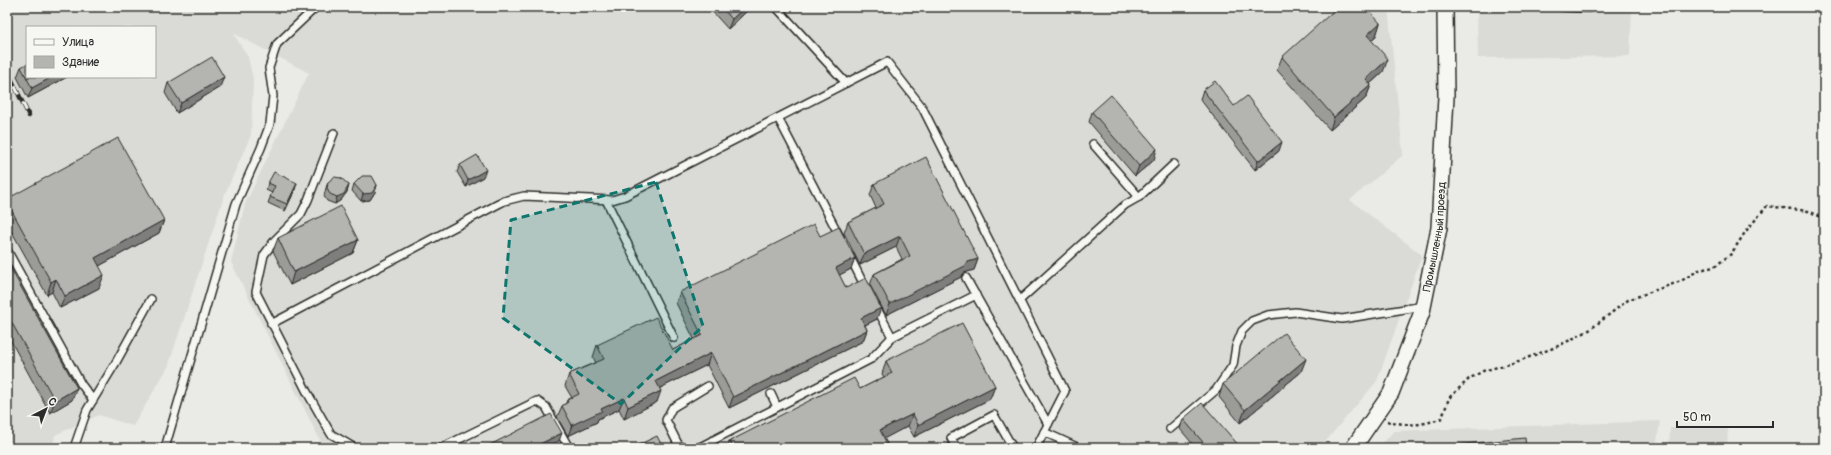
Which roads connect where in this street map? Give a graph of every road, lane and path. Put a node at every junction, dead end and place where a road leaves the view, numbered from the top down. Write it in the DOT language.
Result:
graph roads {
  1 [pos="316,7"];
  2 [pos="776,7"];
  3 [pos="1445,7"];
  4 [pos="1563,7"];
  5 [pos="1589,8"];
  6 [pos="846,83"];
  7 [pos="778,118"];
  8 [pos="334,133"];
  9 [pos="1093,144"];
  10 [pos="1174,164"];
  11 [pos="1139,197"];
  12 [pos="606,200"];
  13 [pos="1824,218"];
  14 [pos="7,250"];
  15 [pos="966,278"];
  16 [pos="976,295"];
  17 [pos="151,299"];
  18 [pos="1020,300"];
  19 [pos="1424,306"];
  20 [pos="272,324"];
  21 [pos="892,337"];
  22 [pos="674,338"];
  23 [pos="708,386"];
  24 [pos="771,394"];
  25 [pos="93,400"];
  26 [pos="777,407"];
  27 [pos="1373,418"];
  28 [pos="1048,424"];
  29 [pos="1170,429"];
  30 [pos="1044,432"];
  31 [pos="74,448"];
  32 [pos="165,448"];
  33 [pos="355,448"];
  34 [pos="441,448"];
  35 [pos="569,448"];
  36 [pos="680,448"];
  37 [pos="698,448"];
  38 [pos="956,448"];
  39 [pos="1013,448"];
  40 [pos="1036,448"];
  41 [pos="1078,448"];
  42 [pos="1353,448"];
  1 -- 32 [label="lane"];
  2 -- 6 [label="lane"];
  3 -- 19 [label="street, Промышленный проезд"];
  4 -- 5 [label="lane"];
  6 -- 7 [label="lane"];
  6 -- 18 [label="lane"];
  7 -- 12 [label="lane"];
  7 -- 21 [label="lane"];
  8 -- 20 [label="lane"];
  9 -- 11 [label="lane"];
  10 -- 11 [label="lane"];
  11 -- 18 [label="lane"];
  12 -- 20 [label="lane"];
  12 -- 22 [label="lane"];
  13 -- 27 [label="path"];
  14 -- 25 [label="lane"];
  15 -- 16 [label="lane"];
  16 -- 21 [label="lane"];
  16 -- 28 [label="lane"];
  17 -- 25 [label="lane"];
  18 -- 28 [label="lane"];
  19 -- 27 [label="street, Промышленный проезд"];
  19 -- 29 [label="lane"];
  20 -- 33 [label="lane"];
  21 -- 26 [label="lane"];
  23 -- 36 [label="lane"];
  24 -- 26 [label="lane"];
  25 -- 31 [label="lane"];
  26 -- 37 [label="lane"];
  27 -- 42 [label="street, Промышленный проезд"];
  28 -- 30 [label="lane"];
  30 -- 40 [label="lane"];
  30 -- 41 [label="lane"];
  34 -- 35 [label="lane"];
  38 -- 39 [label="lane"];
}
